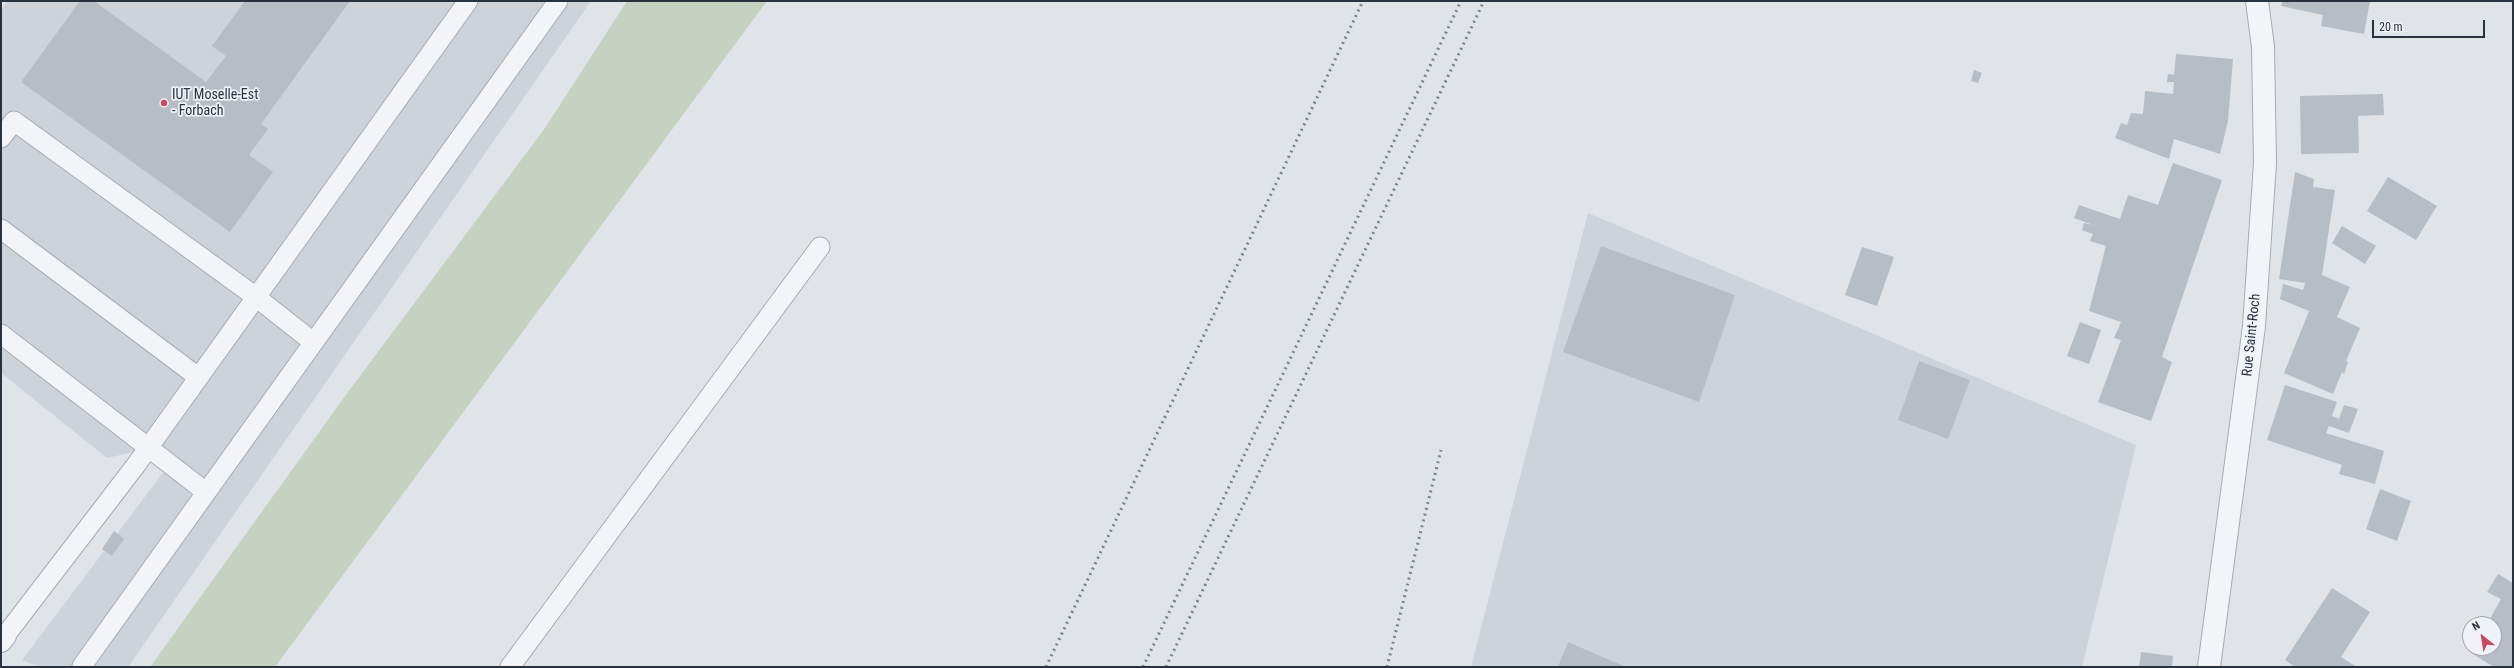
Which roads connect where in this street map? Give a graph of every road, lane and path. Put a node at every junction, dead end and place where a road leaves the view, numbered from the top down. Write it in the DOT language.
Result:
graph roads {
  1 [pos="468,1"];
  2 [pos="558,1"];
  3 [pos="2256,1"];
  4 [pos="1,138"];
  5 [pos="1,229"];
  6 [pos="820,247"];
  7 [pos="256,297"];
  8 [pos="1,334"];
  9 [pos="313,342"];
  10 [pos="198,377"];
  11 [pos="148,447"];
  12 [pos="206,492"];
  13 [pos="3,638"];
  14 [pos="82,666"];
  15 [pos="510,667"];
  16 [pos="2209,667"];
  1 -- 7 [label="lane"];
  2 -- 9 [label="lane"];
  3 -- 16 [label="street, Rue Saint-Roch"];
  4 -- 7 [label="lane"];
  5 -- 10 [label="lane"];
  6 -- 15 [label="lane"];
  7 -- 9 [label="lane"];
  7 -- 10 [label="lane"];
  8 -- 11 [label="lane"];
  9 -- 12 [label="lane"];
  10 -- 11 [label="lane"];
  11 -- 12 [label="lane"];
  11 -- 13 [label="lane"];
  12 -- 14 [label="lane"];
}
